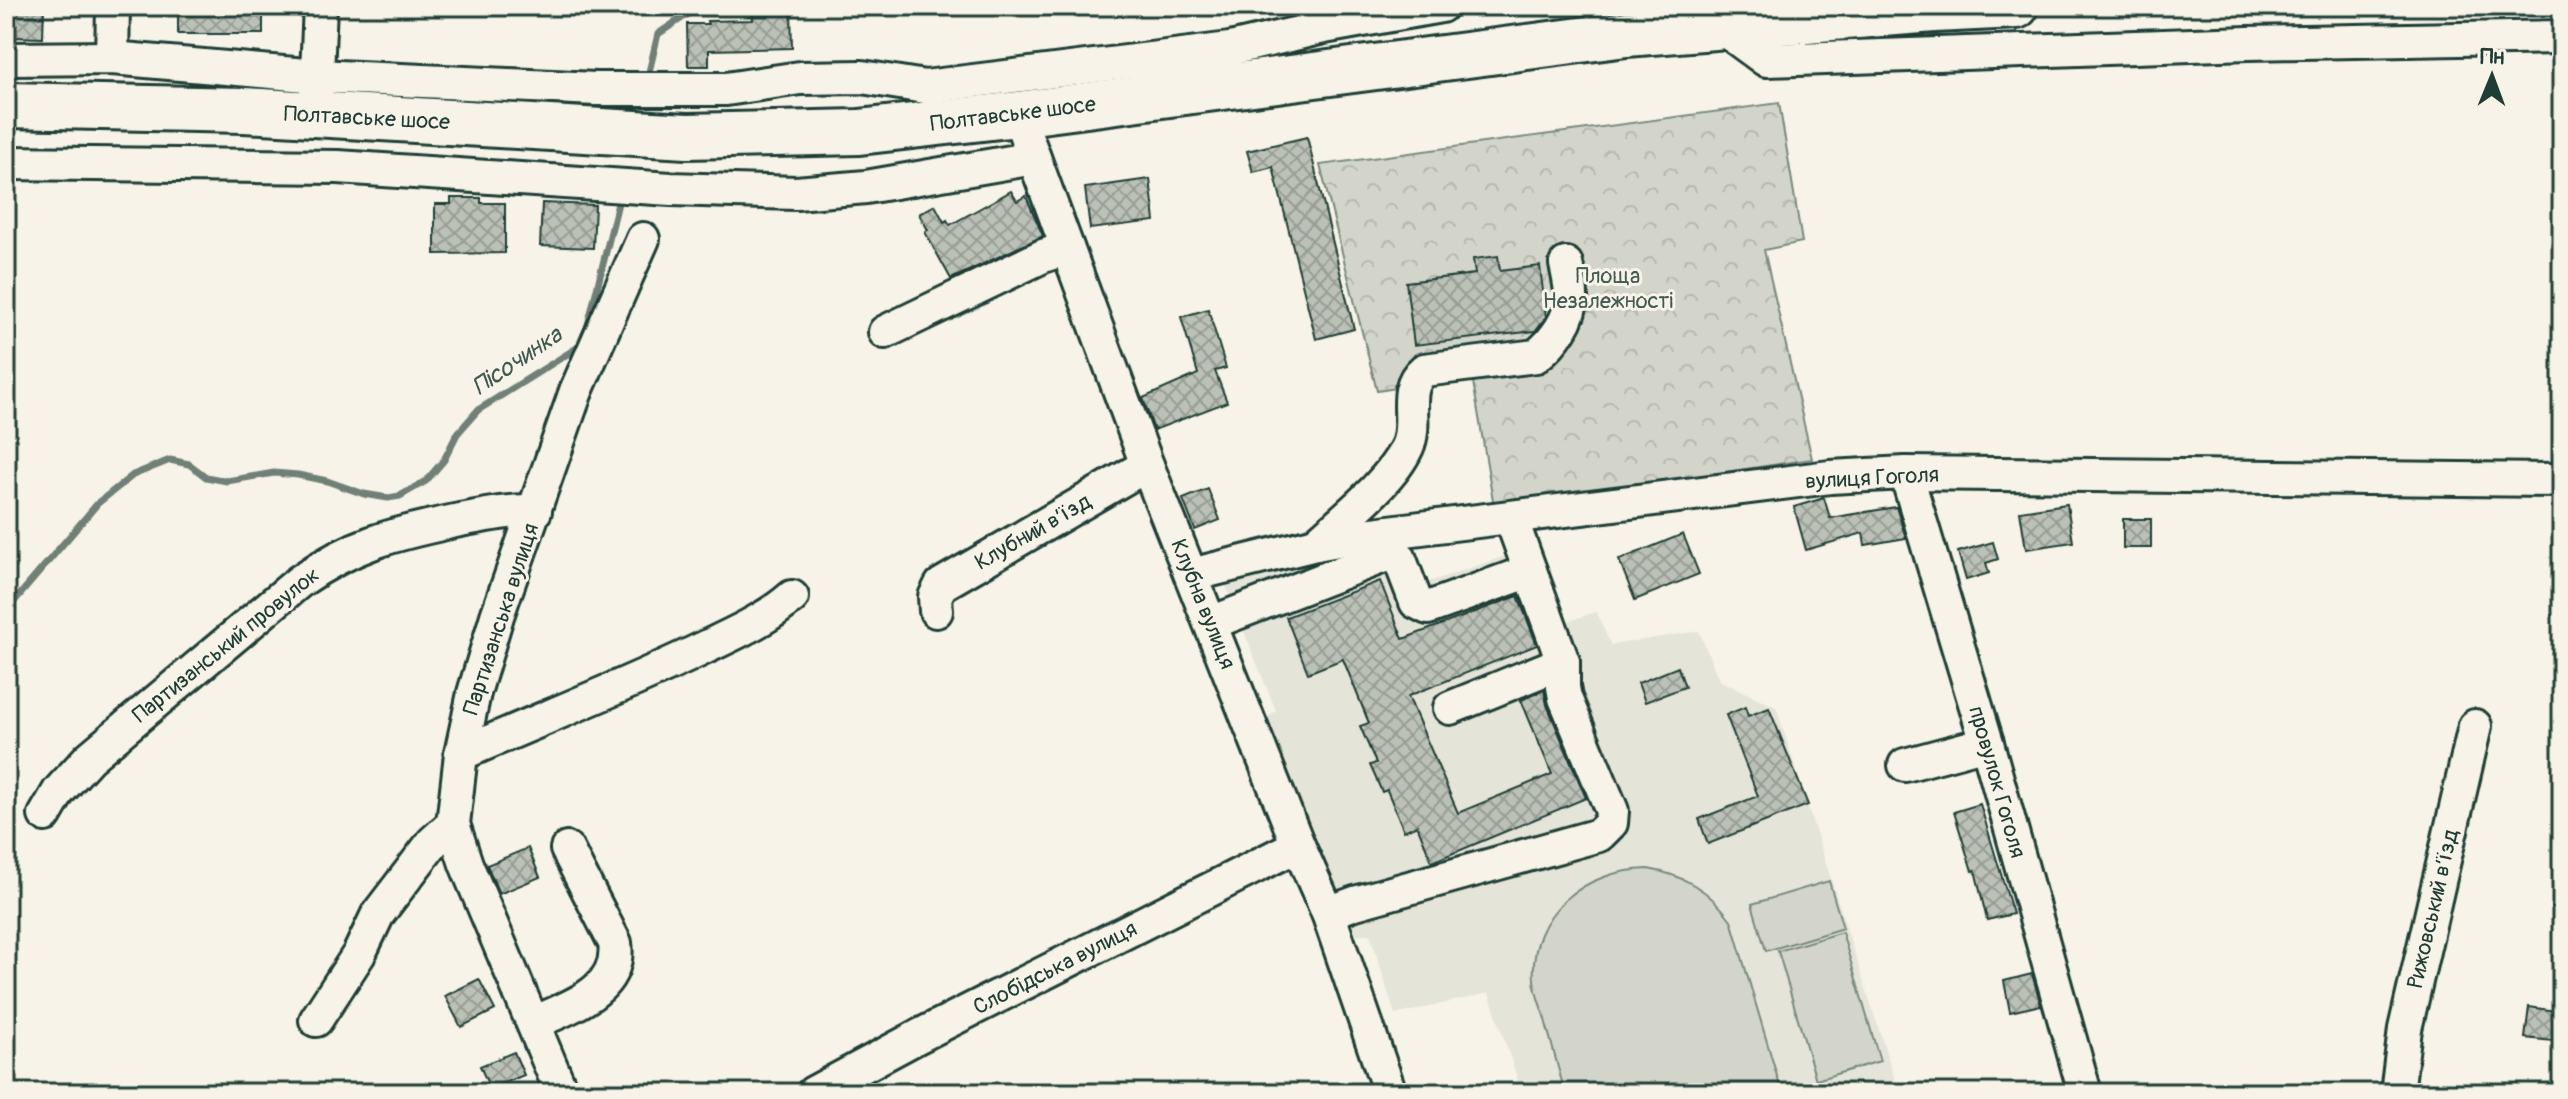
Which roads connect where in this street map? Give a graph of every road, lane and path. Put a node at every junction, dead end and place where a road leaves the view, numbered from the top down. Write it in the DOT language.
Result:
graph roads {
  1 [pos="113,6"];
  2 [pos="320,6"];
  3 [pos="1441,6"];
  4 [pos="2016,6"];
  5 [pos="1721,27"];
  6 [pos="2562,37"];
  7 [pos="112,58"];
  8 [pos="6,59"];
  9 [pos="316,96"];
  10 [pos="6,105"];
  11 [pos="1018,114"];
  12 [pos="1034,158"];
  13 [pos="6,163"];
  14 [pos="643,239"];
  15 [pos="1067,248"];
  16 [pos="1566,264"];
  17 [pos="885,332"];
  18 [pos="1147,465"];
  19 [pos="1906,473"];
  20 [pos="2562,480"];
  21 [pos="535,511"];
  22 [pos="1511,518"];
  23 [pos="1316,544"];
  24 [pos="1530,571"];
  25 [pos="1191,575"];
  26 [pos="792,597"];
  27 [pos="936,611"];
  28 [pos="1211,623"];
  29 [pos="1563,662"];
  30 [pos="1450,708"];
  31 [pos="2475,726"];
  32 [pos="1987,743"];
  33 [pos="461,754"];
  34 [pos="1905,765"];
  35 [pos="45,815"];
  36 [pos="453,824"];
  37 [pos="1298,845"];
  38 [pos="567,849"];
  39 [pos="1328,913"];
  40 [pos="316,1020"];
  41 [pos="534,1023"];
  42 [pos="562,1093"];
  43 [pos="813,1093"];
  44 [pos="1390,1093"];
  45 [pos="2085,1093"];
  46 [pos="2397,1093"];
  1 -- 7 [label="street"];
  2 -- 9 [label="street"];
  3 -- 9 [label="street"];
  4 -- 5 [label="highway, Полтавське шосе"];
  5 -- 6 [label="street"];
  5 -- 11 [label="highway, Полтавське шосе"];
  7 -- 8 [label="street"];
  7 -- 9 [label="street"];
  9 -- 10 [label="highway, Полтавське шосе"];
  9 -- 11 [label="highway, Полтавське шосе"];
  11 -- 12 [label="street, Клубна вулиця"];
  12 -- 13 [label="street"];
  12 -- 15 [label="street, Клубна вулиця"];
  14 -- 21 [label="street, Партизанська вулиця"];
  15 -- 17 [label="street"];
  15 -- 18 [label="street, Клубна вулиця"];
  16 -- 23 [label="street"];
  18 -- 25 [label="street, Клубна вулиця"];
  18 -- 27 [label="street, Клубний в’їзд"];
  19 -- 20 [label="street, вулиця Гоголя"];
  19 -- 22 [label="street, вулиця Гоголя"];
  19 -- 32 [label="street, провулок Гоголя"];
  21 -- 33 [label="street, Партизанська вулиця"];
  21 -- 35 [label="street, Партизанський провулок"];
  22 -- 23 [label="street, вулиця Гоголя"];
  22 -- 24 [label="street"];
  23 -- 25 [label="street, вулиця Гоголя"];
  24 -- 28 [label="street"];
  24 -- 29 [label="street"];
  25 -- 28 [label="street, Клубна вулиця"];
  26 -- 33 [label="street"];
  28 -- 37 [label="street, Клубна вулиця"];
  29 -- 30 [label="street"];
  29 -- 39 [label="street"];
  31 -- 46 [label="street, Рижовський в’їзд"];
  32 -- 34 [label="street"];
  32 -- 45 [label="street, провулок Гоголя"];
  33 -- 36 [label="street, Партизанська вулиця"];
  36 -- 40 [label="street"];
  36 -- 41 [label="street, Партизанська вулиця"];
  37 -- 39 [label="street, Клубна вулиця"];
  37 -- 43 [label="street, Слобідська вулиця"];
  38 -- 41 [label="street"];
  39 -- 44 [label="street, Клубна вулиця"];
  41 -- 42 [label="street, Партизанська вулиця"];
}
